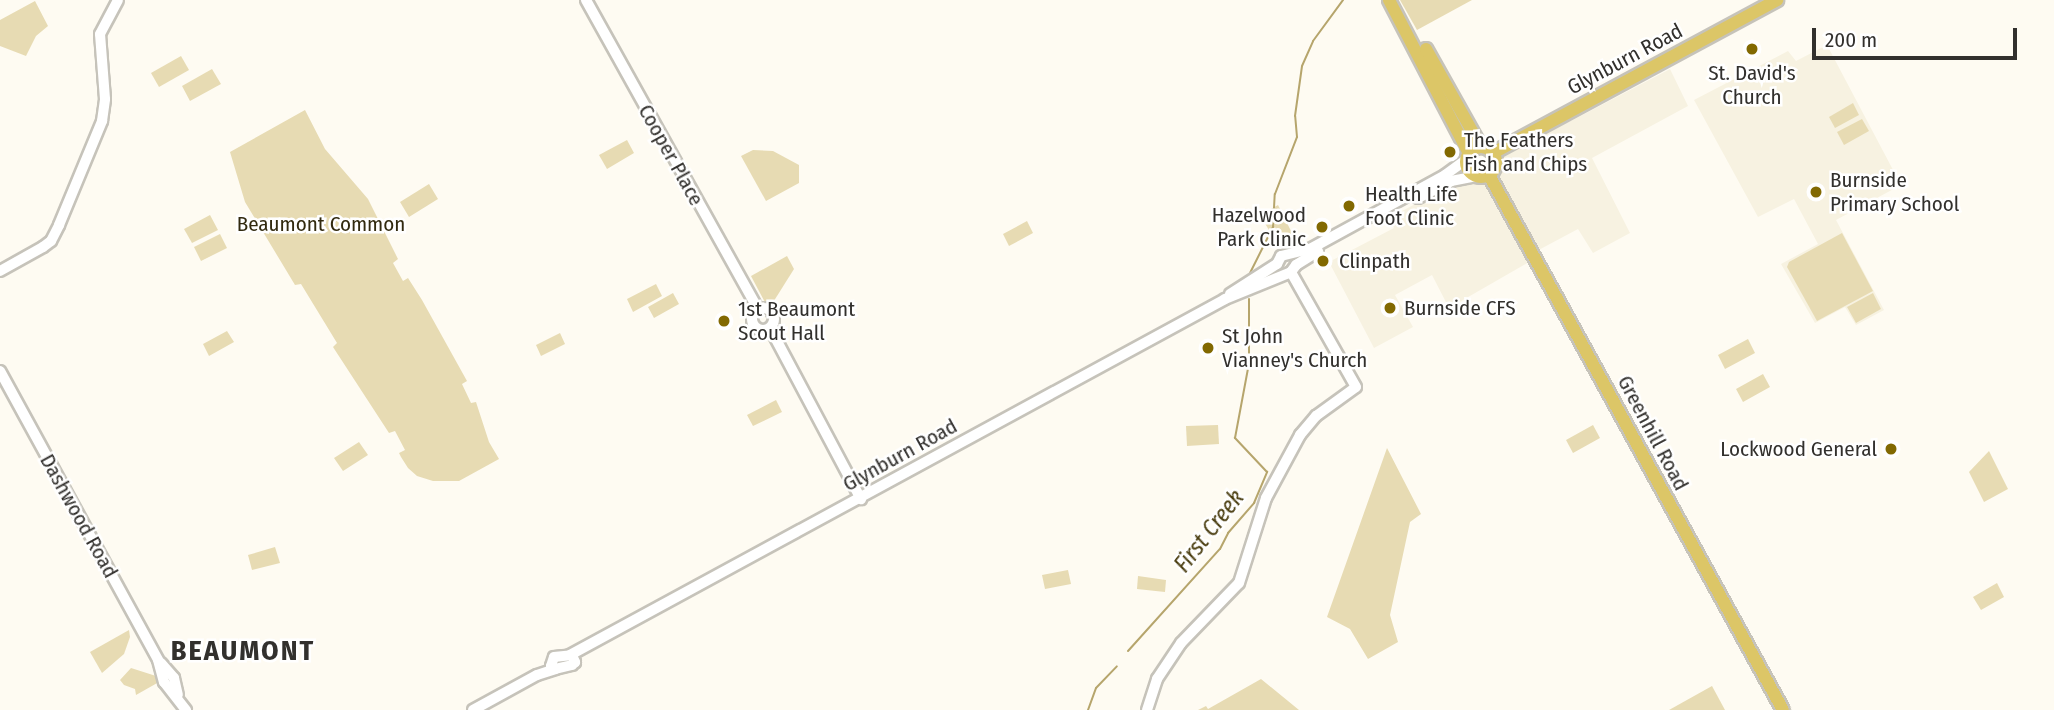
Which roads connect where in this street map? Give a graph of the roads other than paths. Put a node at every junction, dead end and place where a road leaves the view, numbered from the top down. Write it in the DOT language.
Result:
graph roads {
  1 [pos="118,0"];
  2 [pos="586,0"];
  3 [pos="1389,0"];
  4 [pos="1398,0"];
  5 [pos="1777,0"];
  6 [pos="1487,150"];
  7 [pos="1468,156"];
  8 [pos="1483,176"];
  9 [pos="1289,255"];
  10 [pos="1287,268"];
  11 [pos="0,271"];
  12 [pos="758,309"];
  13 [pos="770,328"];
  14 [pos="0,371"];
  15 [pos="861,499"];
  16 [pos="186,710"];
  17 [pos="473,710"];
  18 [pos="1147,710"];
  19 [pos="1783,710"];
  1 -- 11 [label="street"];
  2 -- 12 [label="street, Cooper Place"];
  3 -- 7 [label="main road"];
  4 -- 6 [label="main road"];
  5 -- 6 [label="main road, Glynburn Road"];
  6 -- 7 [label="main road, Glynburn Road"];
  6 -- 8 [label="main road"];
  7 -- 8 [label="main road, Greenhill Road"];
  7 -- 9 [label="street"];
  8 -- 10 [label="street, Glynburn Road"];
  8 -- 19 [label="main road, Greenhill Road"];
  9 -- 10 [label="street"];
  9 -- 10 [label="street"];
  10 -- 15 [label="street, Glynburn Road"];
  10 -- 18 [label="street"];
  12 -- 13 [label="street"];
  12 -- 13 [label="street"];
  13 -- 15 [label="street"];
  14 -- 16 [label="street, Dashwood Road"];
  15 -- 17 [label="street, Glynburn Road"];
}
